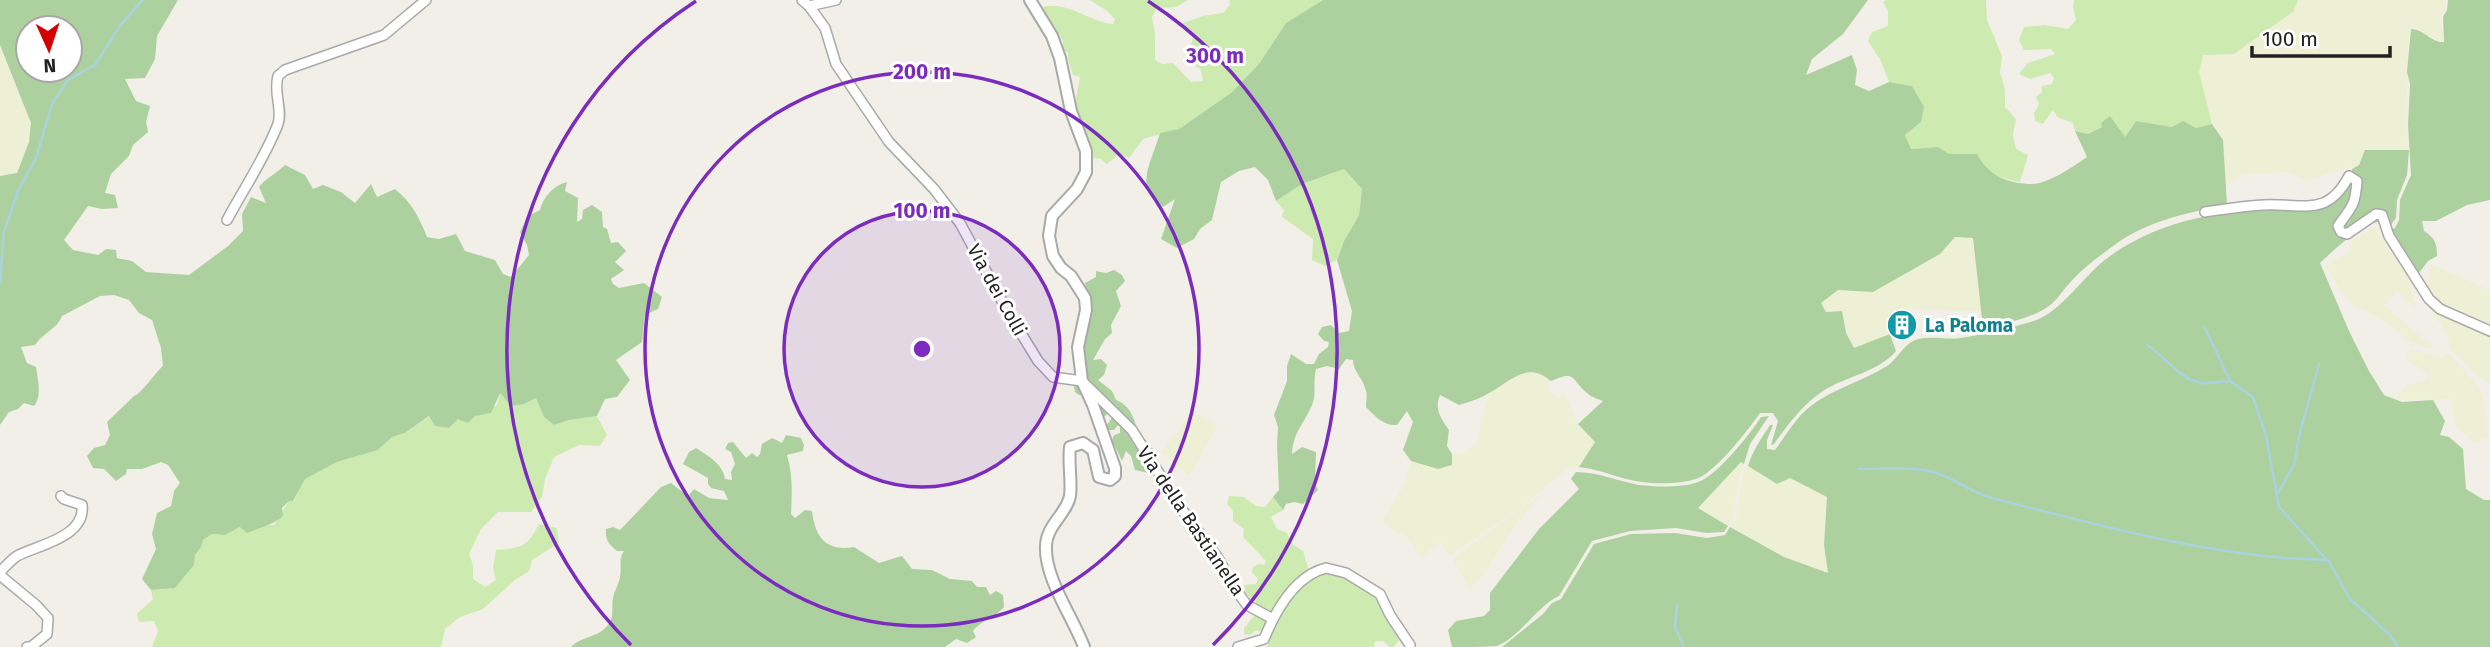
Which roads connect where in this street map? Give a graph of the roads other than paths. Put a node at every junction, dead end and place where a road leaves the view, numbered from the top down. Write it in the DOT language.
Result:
graph roads {
  1 [pos="426,0"];
  2 [pos="836,0"];
  3 [pos="1030,0"];
  4 [pos="806,3"];
  5 [pos="2205,212"];
  6 [pos="227,220"];
  7 [pos="2490,331"];
  8 [pos="1082,381"];
  9 [pos="61,495"];
  10 [pos="1273,619"];
  11 [pos="1410,645"];
  12 [pos="27,647"];
  13 [pos="1084,647"];
  14 [pos="1238,647"];
  1 -- 6 [label="street"];
  2 -- 4 [label="street, Via dei Colli"];
  3 -- 8 [label="street"];
  4 -- 8 [label="street, Via dei Colli"];
  5 -- 7 [label="street"];
  8 -- 10 [label="street, Via della Bastianella"];
  8 -- 13 [label="street"];
  9 -- 12 [label="street"];
  10 -- 11 [label="street"];
  10 -- 14 [label="street"];
}
